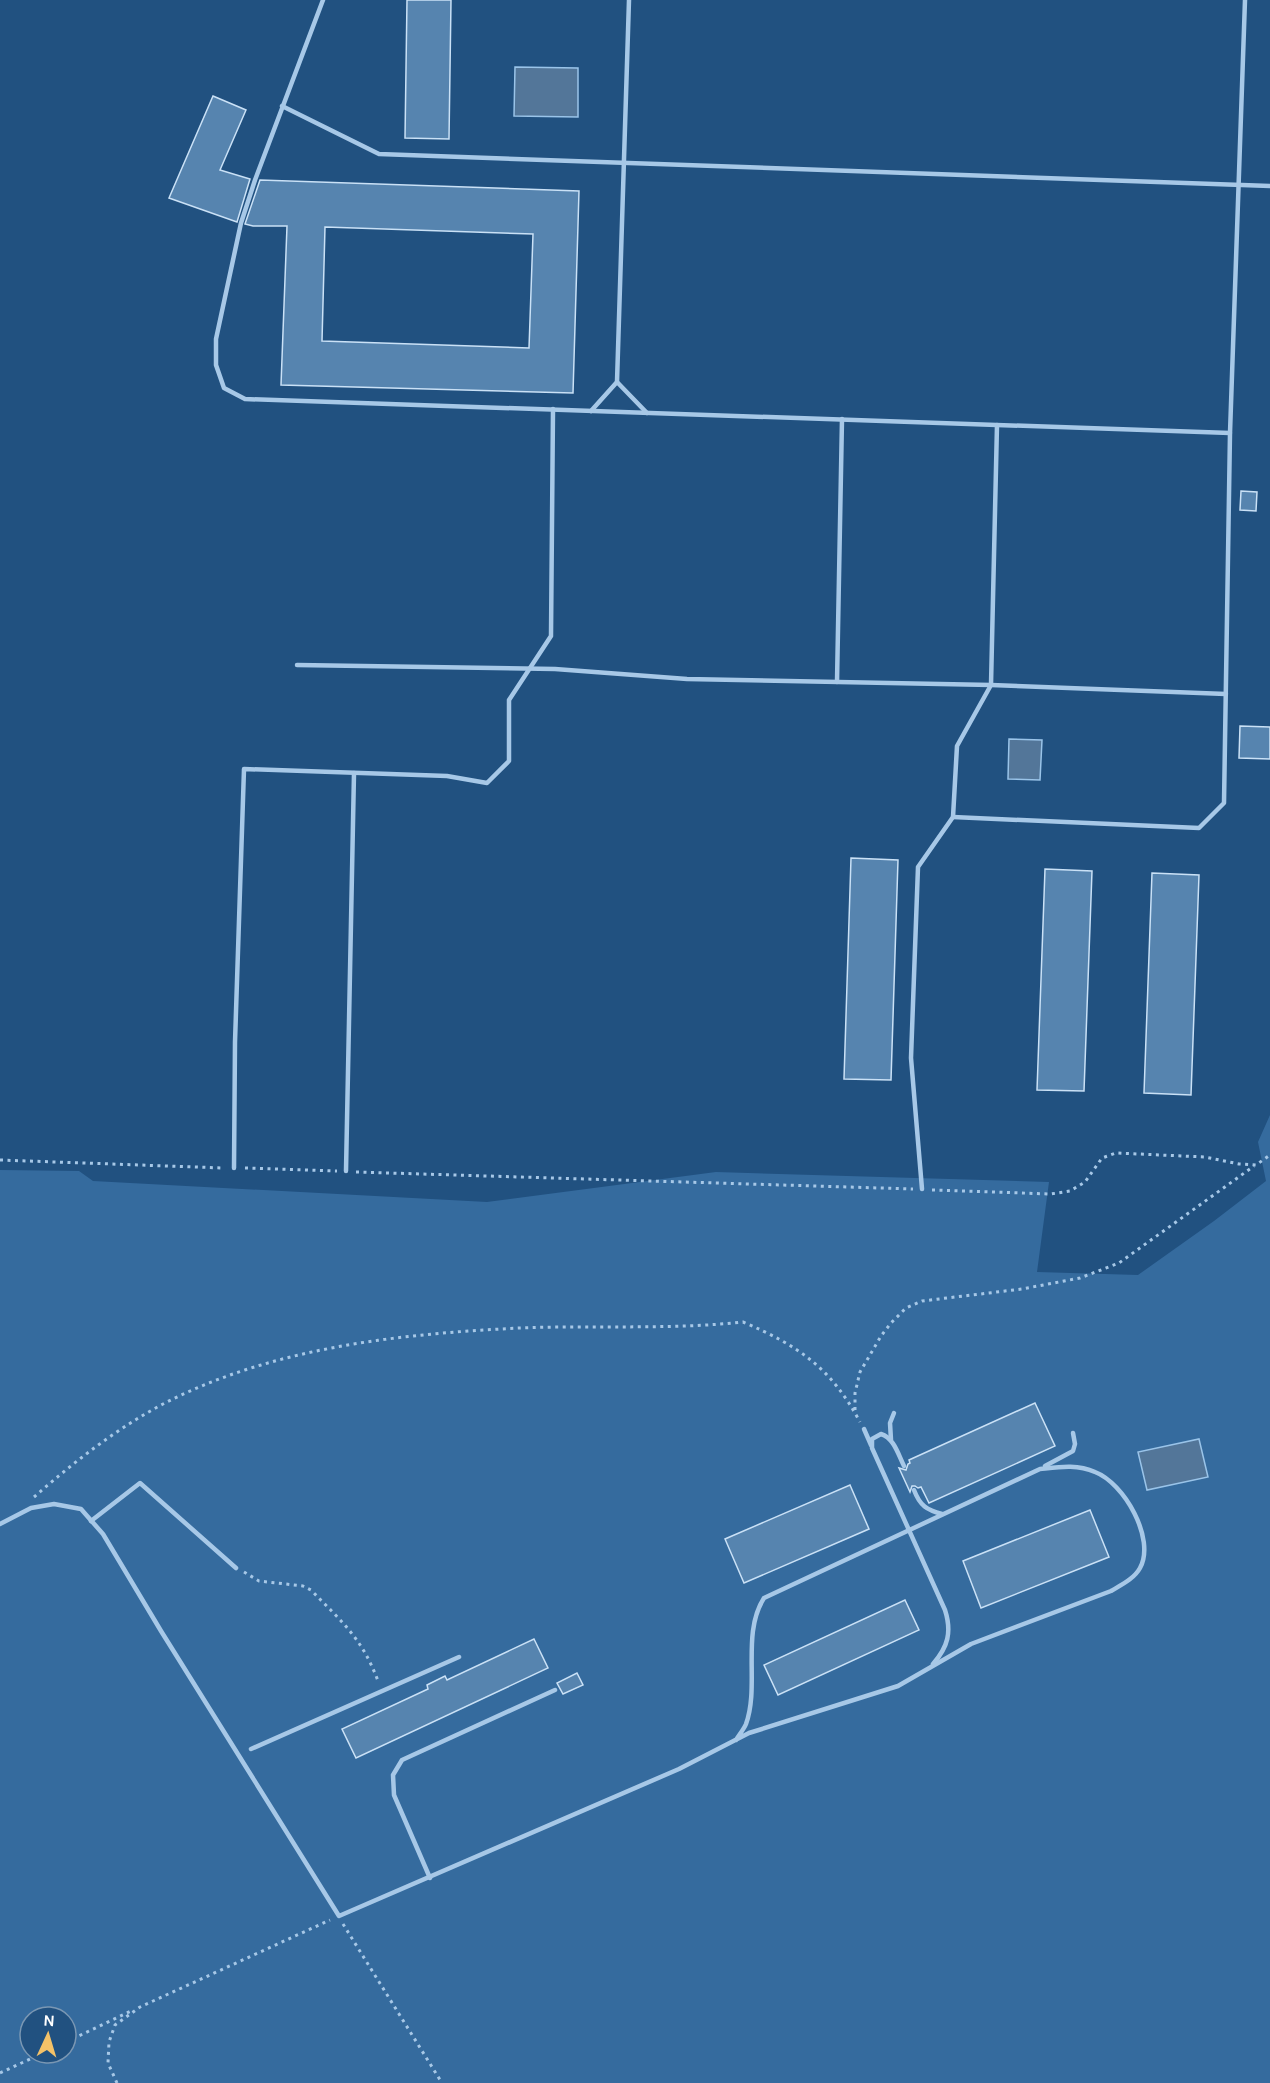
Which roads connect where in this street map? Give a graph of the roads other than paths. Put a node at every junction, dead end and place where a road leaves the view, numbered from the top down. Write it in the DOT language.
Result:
graph roads {
  1 [pos="323,0"];
  2 [pos="629,0"];
  3 [pos="1245,0"];
  4 [pos="282,106"];
  5 [pos="624,163"];
  6 [pos="1238,184"];
  7 [pos="1270,186"];
  8 [pos="617,382"];
  9 [pos="553,409"];
  10 [pos="591,411"];
  11 [pos="647,413"];
  12 [pos="842,420"];
  13 [pos="997,425"];
  14 [pos="1230,433"];
  15 [pos="297,665"];
  16 [pos="531,669"];
  17 [pos="837,682"];
  18 [pos="991,685"];
  19 [pos="1226,694"];
  20 [pos="354,773"];
  21 [pos="953,817"];
  22 [pos="234,1168"];
  23 [pos="346,1171"];
  24 [pos="922,1189"];
  25 [pos="894,1413"];
  26 [pos="864,1429"];
  27 [pos="1073,1433"];
  28 [pos="891,1440"];
  29 [pos="872,1448"];
  30 [pos="904,1466"];
  31 [pos="1040,1469"];
  32 [pos="914,1490"];
  33 [pos="942,1514"];
  34 [pos="91,1521"];
  35 [pos="0,1524"];
  36 [pos="908,1530"];
  37 [pos="236,1568"];
  38 [pos="459,1657"];
  39 [pos="928,1670"];
  40 [pos="555,1690"];
  41 [pos="736,1740"];
  42 [pos="251,1749"];
  43 [pos="430,1878"];
  1 -- 4 [label="lane"];
  2 -- 5 [label="lane"];
  3 -- 6 [label="lane"];
  4 -- 5 [label="lane"];
  4 -- 9 [label="lane"];
  5 -- 6 [label="lane"];
  5 -- 8 [label="lane"];
  6 -- 7 [label="lane"];
  6 -- 14 [label="lane"];
  8 -- 10 [label="lane"];
  8 -- 11 [label="lane"];
  9 -- 10 [label="lane"];
  9 -- 16 [label="lane"];
  10 -- 11 [label="lane"];
  11 -- 12 [label="lane"];
  12 -- 13 [label="lane"];
  12 -- 17 [label="lane"];
  13 -- 14 [label="lane"];
  13 -- 18 [label="lane"];
  14 -- 19 [label="lane"];
  15 -- 16 [label="lane"];
  16 -- 17 [label="lane"];
  16 -- 20 [label="lane"];
  17 -- 18 [label="lane"];
  18 -- 19 [label="lane"];
  18 -- 21 [label="lane"];
  19 -- 21 [label="lane"];
  20 -- 22 [label="lane"];
  20 -- 23 [label="lane"];
  21 -- 24 [label="lane"];
  25 -- 28 [label="lane"];
  26 -- 29 [label="lane"];
  27 -- 31 [label="lane"];
  28 -- 29 [label="lane"];
  28 -- 30 [label="lane"];
  29 -- 36 [label="lane"];
  31 -- 33 [label="lane"];
  31 -- 39 [label="lane"];
  32 -- 33 [label="lane"];
  33 -- 36 [label="lane"];
  34 -- 35 [label="lane"];
  34 -- 37 [label="lane"];
  34 -- 43 [label="lane"];
  36 -- 39 [label="lane"];
  36 -- 41 [label="lane"];
  38 -- 42 [label="lane"];
  39 -- 41 [label="lane"];
  40 -- 43 [label="lane"];
  41 -- 43 [label="lane"];
}
